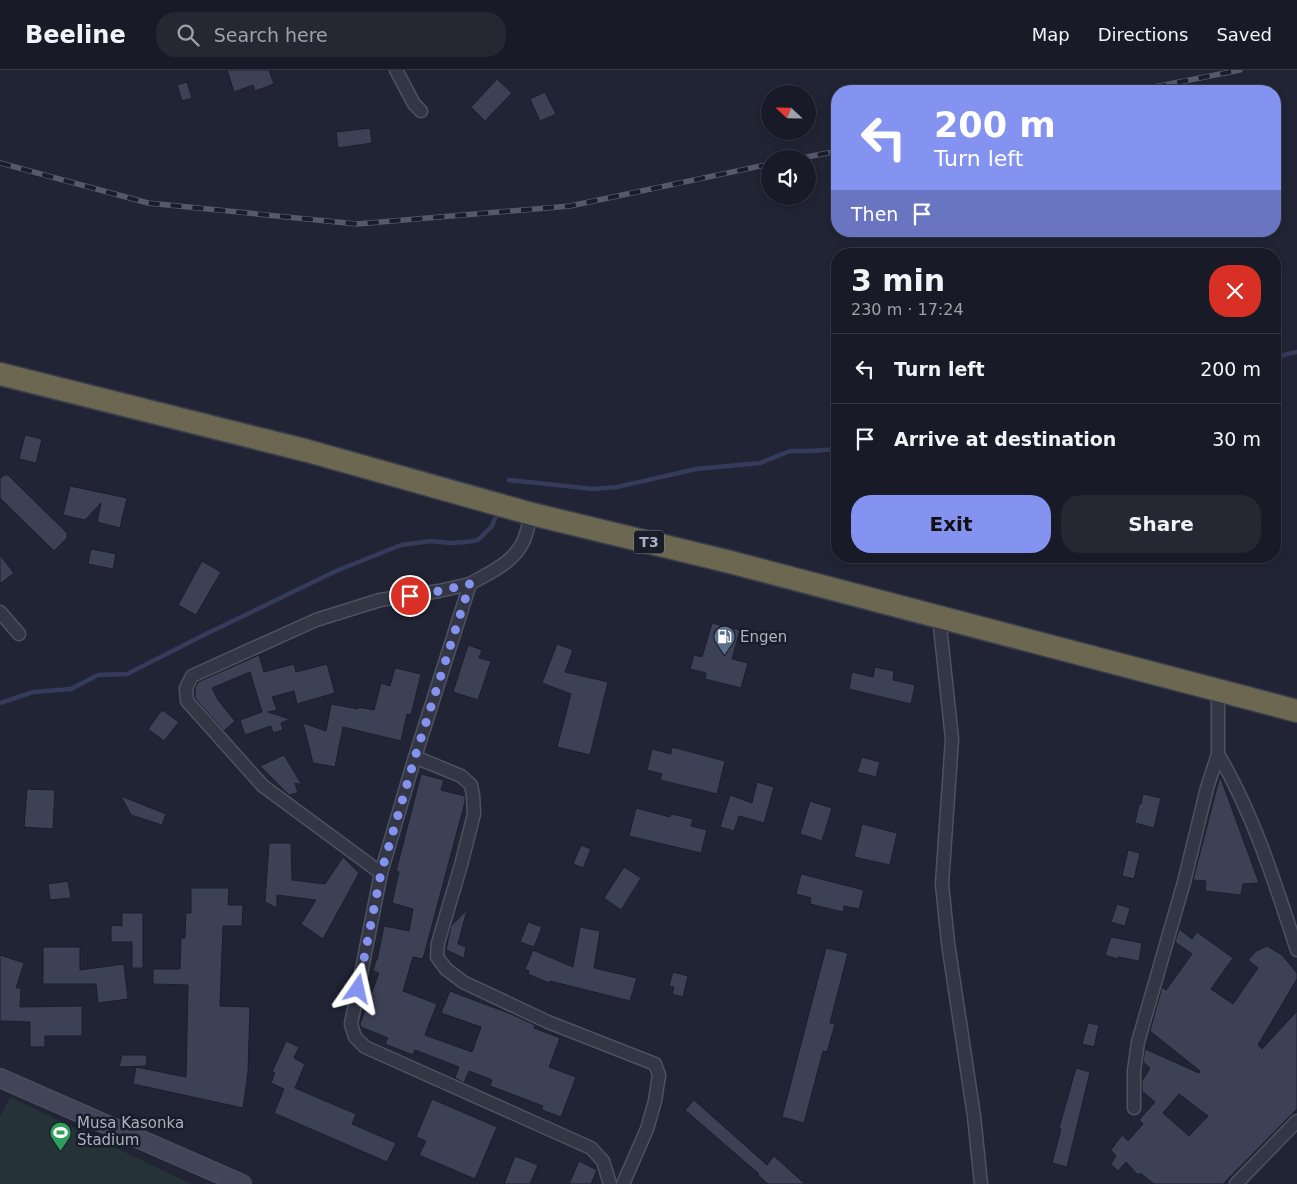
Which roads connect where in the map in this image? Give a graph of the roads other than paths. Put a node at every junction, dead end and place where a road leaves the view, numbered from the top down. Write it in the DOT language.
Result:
graph roads {
  1 [pos="396,70"];
  2 [pos="421,111"];
  3 [pos="0,374"];
  4 [pos="532,514"];
  5 [pos="470,584"];
  6 [pos="0,612"];
  7 [pos="939,617"];
  8 [pos="19,634"];
  9 [pos="1218,690"];
  10 [pos="1297,711"];
  11 [pos="1218,754"];
  12 [pos="415,757"];
  13 [pos="381,873"];
  14 [pos="1297,950"];
  15 [pos="0,1078"];
  16 [pos="1134,1108"];
  17 [pos="1297,1121"];
  18 [pos="242,1184"];
  19 [pos="610,1184"];
  20 [pos="622,1184"];
  21 [pos="982,1184"];
  22 [pos="1236,1184"];
  1 -- 2 [label="street"];
  3 -- 4 [label="highway, T3"];
  4 -- 5 [label="street"];
  4 -- 7 [label="highway, T3"];
  5 -- 12 [label="street"];
  5 -- 13 [label="street"];
  6 -- 8 [label="street"];
  7 -- 9 [label="highway, T3"];
  7 -- 21 [label="street"];
  9 -- 10 [label="highway, T3"];
  9 -- 11 [label="street"];
  11 -- 14 [label="street"];
  11 -- 16 [label="street"];
  12 -- 13 [label="street"];
  12 -- 20 [label="street"];
  13 -- 19 [label="street"];
  15 -- 18 [label="street"];
  17 -- 22 [label="street"];
}
